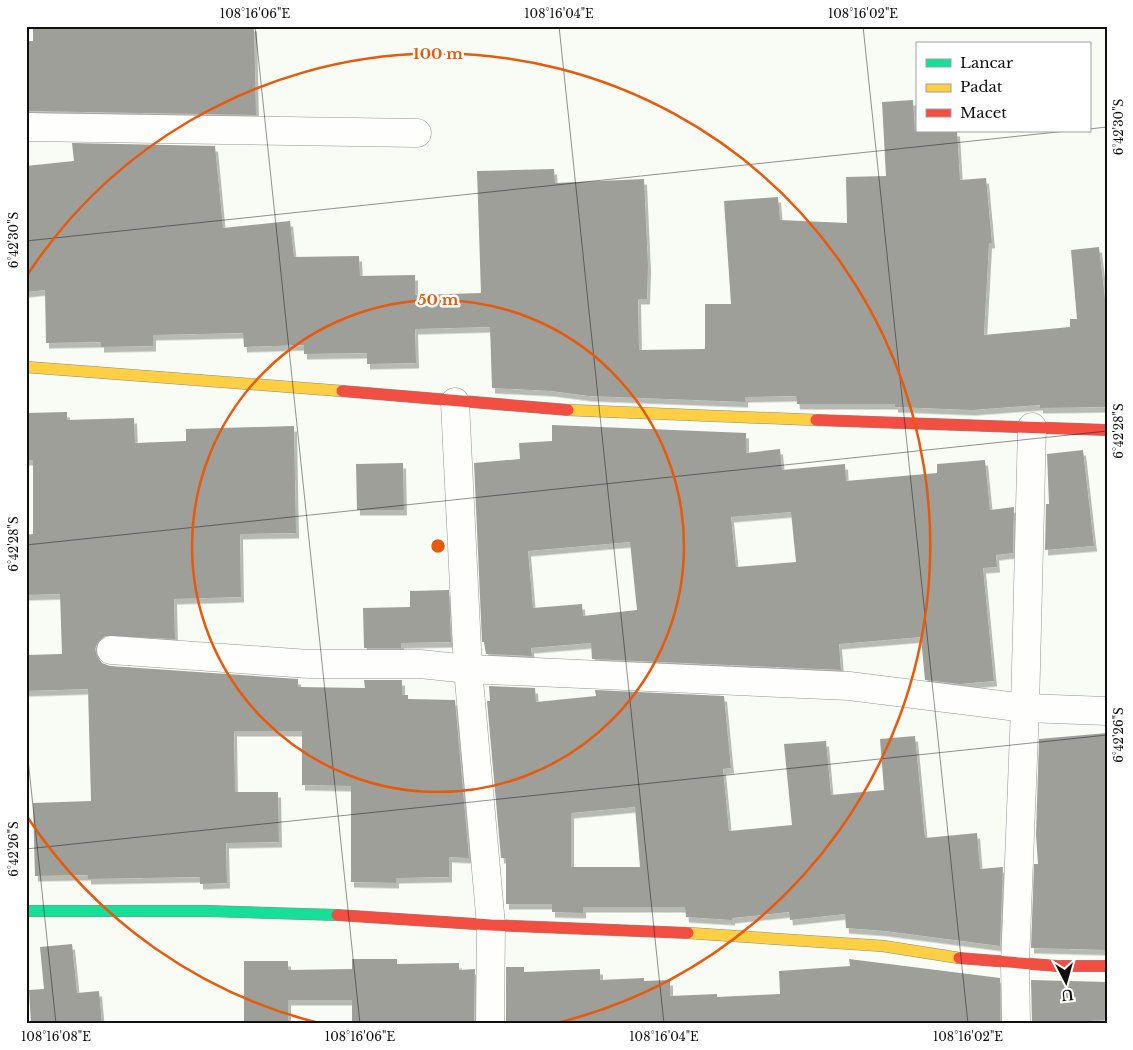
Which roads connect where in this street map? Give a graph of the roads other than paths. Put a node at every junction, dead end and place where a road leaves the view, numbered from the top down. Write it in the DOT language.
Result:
graph roads {
  1 [pos="26,127"];
  2 [pos="417,134"];
  3 [pos="26,367"];
  4 [pos="455,402"];
  5 [pos="1032,427"];
  6 [pos="1107,430"];
  7 [pos="112,650"];
  8 [pos="468,669"];
  9 [pos="1025,708"];
  10 [pos="1107,711"];
  11 [pos="26,911"];
  12 [pos="490,925"];
  13 [pos="1015,963"];
  14 [pos="1107,966"];
  15 [pos="490,1024"];
  16 [pos="1016,1024"];
  1 -- 2 [label="street"];
  3 -- 4 [label="street"];
  4 -- 5 [label="street"];
  4 -- 8 [label="street"];
  5 -- 6 [label="street"];
  5 -- 9 [label="street"];
  7 -- 8 [label="street"];
  8 -- 9 [label="street"];
  8 -- 12 [label="street"];
  9 -- 10 [label="street"];
  9 -- 13 [label="street"];
  11 -- 12 [label="street"];
  12 -- 13 [label="street"];
  12 -- 15 [label="street"];
  13 -- 14 [label="street"];
  13 -- 16 [label="street"];
}
